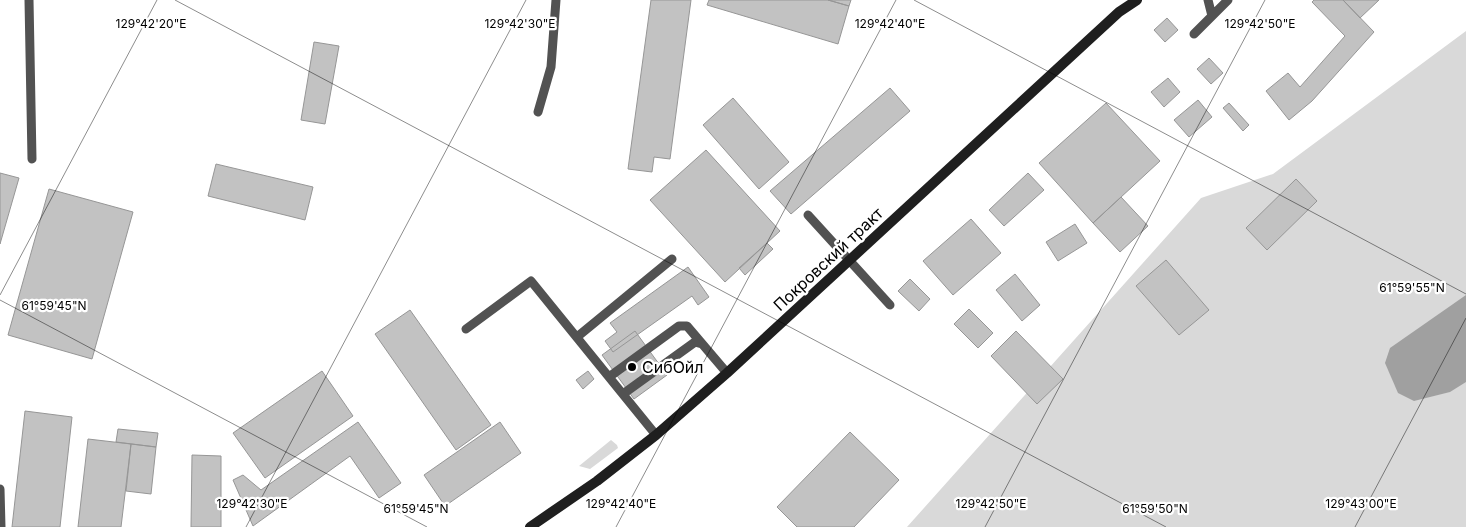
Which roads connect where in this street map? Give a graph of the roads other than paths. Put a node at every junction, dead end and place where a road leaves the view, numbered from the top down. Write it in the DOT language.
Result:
graph roads {
  1 [pos="30,0"];
  2 [pos="556,0"];
  3 [pos="1124,0"];
  4 [pos="1137,0"];
  5 [pos="1208,0"];
  6 [pos="1228,0"];
  7 [pos="1119,12"];
  8 [pos="1212,16"];
  9 [pos="1194,34"];
  10 [pos="538,112"];
  11 [pos="32,159"];
  12 [pos="808,215"];
  13 [pos="672,259"];
  14 [pos="849,260"];
  15 [pos="890,305"];
  16 [pos="466,329"];
  17 [pos="576,337"];
  18 [pos="702,344"];
  19 [pos="727,373"];
  20 [pos="609,377"];
  21 [pos="623,394"];
  22 [pos="656,435"];
  23 [pos="0,489"];
  24 [pos="1,527"];
  25 [pos="530,527"];
  1 -- 11 [label="lane"];
  2 -- 10 [label="lane"];
  3 -- 7 [label="main road"];
  4 -- 7 [label="main road, Покровский тракт"];
  5 -- 8 [label="lane"];
  6 -- 8 [label="lane"];
  7 -- 14 [label="main road, Покровский тракт"];
  8 -- 9 [label="lane"];
  12 -- 14 [label="lane"];
  13 -- 17 [label="lane"];
  14 -- 15 [label="lane"];
  14 -- 19 [label="main road, Покровский тракт"];
  16 -- 17 [label="lane"];
  17 -- 20 [label="lane"];
  18 -- 19 [label="lane"];
  18 -- 20 [label="lane"];
  18 -- 21 [label="lane"];
  19 -- 22 [label="main road, Покровский тракт"];
  20 -- 21 [label="lane"];
  21 -- 22 [label="lane"];
  22 -- 25 [label="main road, Покровский тракт"];
  23 -- 24 [label="lane"];
}
